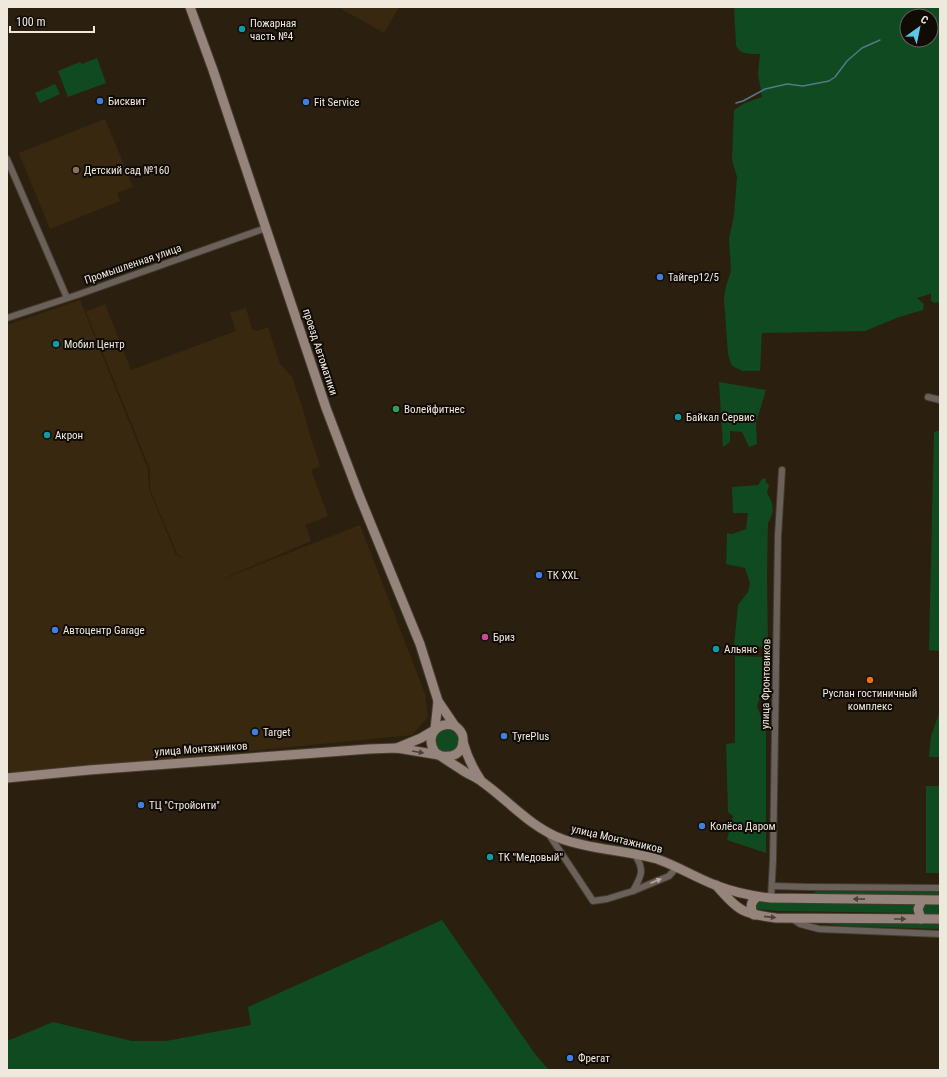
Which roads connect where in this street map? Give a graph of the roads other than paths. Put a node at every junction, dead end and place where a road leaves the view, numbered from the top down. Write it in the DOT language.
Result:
graph roads {
  1 [pos="190,7"];
  2 [pos="7,159"];
  3 [pos="266,228"];
  4 [pos="67,298"];
  5 [pos="7,318"];
  6 [pos="928,397"];
  7 [pos="940,400"];
  8 [pos="782,470"];
  9 [pos="438,701"];
  10 [pos="455,726"];
  11 [pos="434,730"];
  12 [pos="463,742"];
  13 [pos="396,748"];
  14 [pos="440,756"];
  15 [pos="7,778"];
  16 [pos="480,780"];
  17 [pos="547,832"];
  18 [pos="634,853"];
  19 [pos="677,867"];
  20 [pos="715,884"];
  21 [pos="772,886"];
  22 [pos="809,887"];
  23 [pos="940,888"];
  24 [pos="632,891"];
  25 [pos="757,897"];
  26 [pos="771,898"];
  27 [pos="800,898"];
  28 [pos="922,900"];
  29 [pos="940,900"];
  30 [pos="754,915"];
  31 [pos="791,918"];
  32 [pos="921,919"];
  33 [pos="939,920"];
  34 [pos="940,934"];
  1 -- 3 [label="main road, проезд Автоматики"];
  2 -- 4 [label="street"];
  3 -- 4 [label="street, Промышленная улица"];
  3 -- 9 [label="main road, проезд Автоматики"];
  4 -- 5 [label="street, Промышленная улица"];
  6 -- 7 [label="street"];
  8 -- 21 [label="street, улица Фронтовиков"];
  9 -- 10 [label="main road, проезд Автоматики"];
  9 -- 11 [label="main road, проезд Автоматики"];
  10 -- 11 [label="main road"];
  10 -- 12 [label="main road"];
  11 -- 13 [label="main road, улица Монтажников"];
  11 -- 14 [label="main road"];
  12 -- 14 [label="main road"];
  12 -- 16 [label="main road, улица Монтажников"];
  13 -- 14 [label="main road, улица Монтажников, one-way"];
  13 -- 15 [label="main road, улица Монтажников"];
  14 -- 16 [label="main road, улица Монтажников"];
  16 -- 17 [label="main road, улица Монтажников"];
  17 -- 18 [label="main road, улица Монтажников"];
  17 -- 24 [label="street"];
  18 -- 19 [label="main road, улица Монтажников"];
  18 -- 24 [label="street"];
  19 -- 20 [label="main road, улица Монтажников"];
  24 -- 19 [label="street, one-way"];
  20 -- 25 [label="main road, улица Монтажников"];
  20 -- 30 [label="main road, улица Монтажников"];
  21 -- 22 [label="street"];
  21 -- 26 [label="street, улица Фронтовиков"];
  22 -- 23 [label="street"];
  22 -- 27 [label="street"];
  25 -- 26 [label="main road, улица Монтажников"];
  25 -- 30 [label="main road"];
  26 -- 27 [label="main road, улица Монтажников"];
  28 -- 27 [label="main road, улица Монтажников, one-way"];
  28 -- 29 [label="main road, улица Монтажников"];
  28 -- 32 [label="main road"];
  30 -- 31 [label="main road, улица Монтажников, one-way"];
  31 -- 32 [label="main road, улица Монтажников, one-way"];
  31 -- 34 [label="street"];
  32 -- 33 [label="main road, улица Монтажников"];
}
